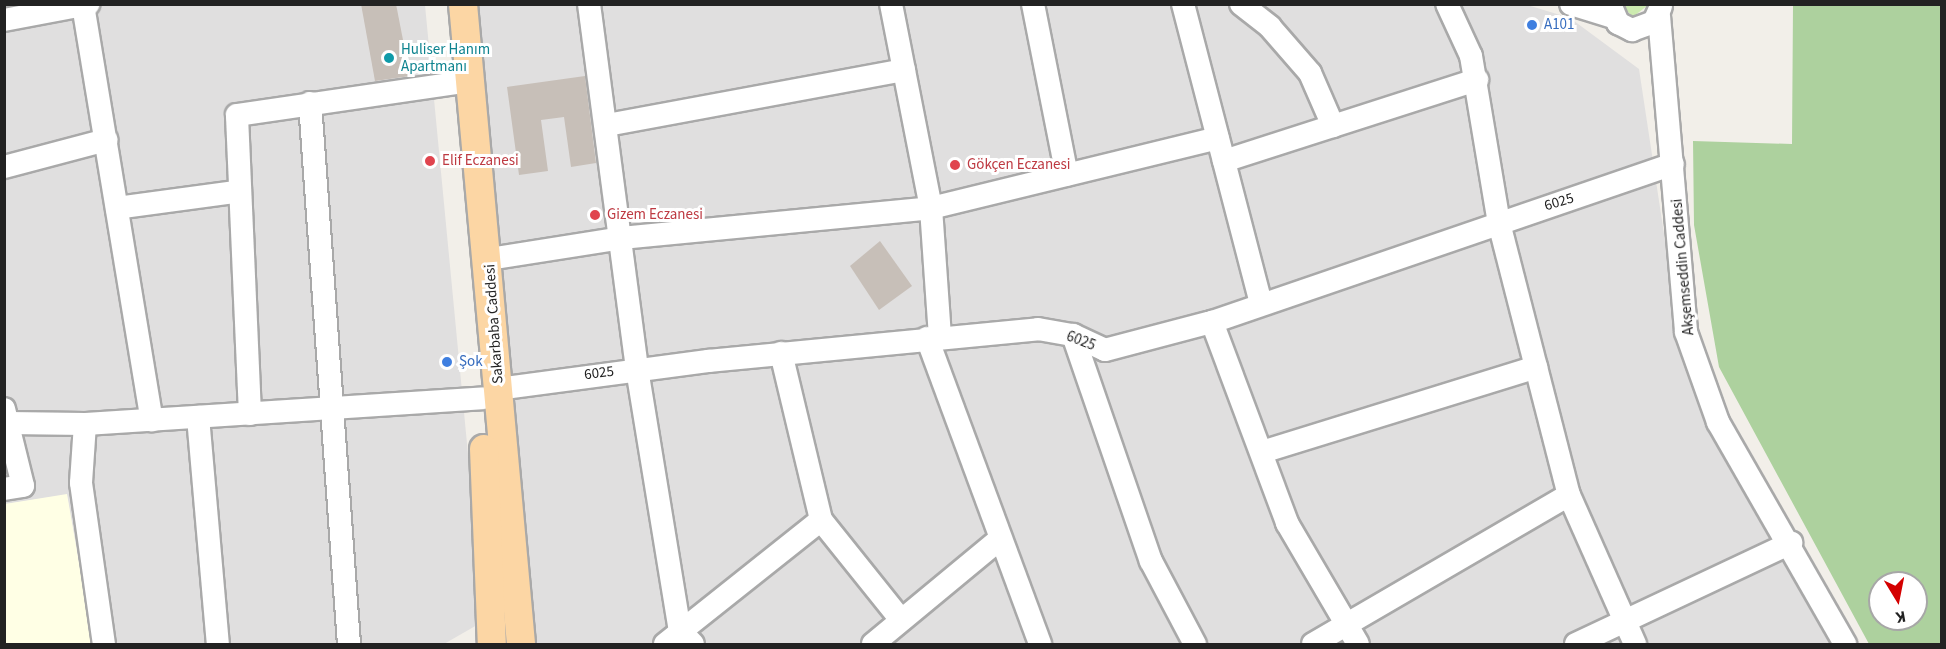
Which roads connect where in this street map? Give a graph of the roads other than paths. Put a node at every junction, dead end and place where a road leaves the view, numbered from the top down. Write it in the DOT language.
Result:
graph roads {
  1 [pos="446,4"];
  2 [pos="463,4"];
  3 [pos="589,4"];
  4 [pos="891,4"];
  5 [pos="1033,4"];
  6 [pos="1183,4"];
  7 [pos="1241,4"];
  8 [pos="1447,4"];
  9 [pos="1571,4"];
  10 [pos="86,5"];
  11 [pos="1660,10"];
  12 [pos="1611,11"];
  13 [pos="4,20"];
  14 [pos="1632,30"];
  15 [pos="1661,68"];
  16 [pos="904,70"];
  17 [pos="1477,80"];
  18 [pos="457,83"];
  19 [pos="310,103"];
  20 [pos="607,125"];
  21 [pos="1333,126"];
  22 [pos="1218,138"];
  23 [pos="106,140"];
  24 [pos="1224,161"];
  25 [pos="1673,164"];
  26 [pos="4,167"];
  27 [pos="1067,175"];
  28 [pos="236,192"];
  29 [pos="117,208"];
  30 [pos="931,208"];
  31 [pos="1499,223"];
  32 [pos="621,238"];
  33 [pos="489,259"];
  34 [pos="1261,303"];
  35 [pos="1212,322"];
  36 [pos="1074,335"];
  37 [pos="933,337"];
  38 [pos="781,353"];
  39 [pos="1536,367"];
  40 [pos="637,369"];
  41 [pos="490,393"];
  42 [pos="331,408"];
  43 [pos="250,414"];
  44 [pos="6,416"];
  45 [pos="198,417"];
  46 [pos="152,420"];
  47 [pos="86,424"];
  48 [pos="1262,452"];
  49 [pos="4,489"];
  50 [pos="1569,495"];
  51 [pos="821,520"];
  52 [pos="1000,539"];
  53 [pos="1791,543"];
  54 [pos="492,598"];
  55 [pos="901,620"];
  56 [pos="1624,622"];
  57 [pos="1351,635"];
  58 [pos="679,640"];
  59 [pos="1841,643"];
  60 [pos="104,645"];
  61 [pos="218,645"];
  62 [pos="349,645"];
  63 [pos="476,645"];
  64 [pos="492,645"];
  65 [pos="521,645"];
  66 [pos="873,645"];
  67 [pos="1040,645"];
  68 [pos="1195,645"];
  69 [pos="1313,645"];
  70 [pos="1576,645"];
  71 [pos="1635,645"];
  1 -- 18 [label="main road, Sakarbaba Caddesi"];
  2 -- 33 [label="main road, Sakarbaba Caddesi"];
  3 -- 20 [label="street"];
  4 -- 16 [label="street"];
  5 -- 27 [label="street"];
  6 -- 22 [label="street"];
  7 -- 21 [label="street"];
  8 -- 17 [label="street"];
  9 -- 12 [label="street"];
  10 -- 13 [label="street"];
  10 -- 23 [label="street"];
  11 -- 14 [label="street"];
  11 -- 15 [label="street, Akşemseddin Caddesi"];
  12 -- 14 [label="street"];
  14 -- 15 [label="street"];
  15 -- 25 [label="street, Akşemseddin Caddesi"];
  16 -- 20 [label="street"];
  16 -- 30 [label="street"];
  17 -- 21 [label="street"];
  17 -- 31 [label="street"];
  18 -- 19 [label="street"];
  18 -- 41 [label="main road, Sakarbaba Caddesi"];
  19 -- 28 [label="street"];
  19 -- 42 [label="street"];
  20 -- 32 [label="street"];
  21 -- 24 [label="street"];
  22 -- 24 [label="street"];
  22 -- 27 [label="street"];
  23 -- 26 [label="street"];
  23 -- 29 [label="street"];
  24 -- 34 [label="street"];
  25 -- 31 [label="street, 6025"];
  25 -- 53 [label="street, Akşemseddin Caddesi"];
  27 -- 30 [label="street"];
  28 -- 29 [label="street"];
  28 -- 43 [label="street"];
  29 -- 46 [label="street"];
  30 -- 32 [label="street"];
  30 -- 37 [label="street"];
  31 -- 34 [label="street, 6025"];
  31 -- 39 [label="street"];
  32 -- 33 [label="street"];
  32 -- 40 [label="street"];
  33 -- 41 [label="main road, Sakarbaba Caddesi"];
  34 -- 35 [label="street, 6025"];
  35 -- 36 [label="street, 6025"];
  35 -- 48 [label="street"];
  36 -- 37 [label="street, 6025"];
  36 -- 68 [label="street"];
  37 -- 38 [label="street, 6025"];
  37 -- 52 [label="street"];
  38 -- 40 [label="street, 6025"];
  38 -- 51 [label="street"];
  39 -- 48 [label="street"];
  39 -- 50 [label="street"];
  40 -- 41 [label="street, 6025"];
  40 -- 58 [label="street"];
  41 -- 42 [label="street, 6025"];
  41 -- 54 [label="main road, Sakarbaba Caddesi"];
  41 -- 65 [label="main road, Sakarbaba Caddesi"];
  42 -- 43 [label="street, 6025"];
  42 -- 62 [label="street"];
  43 -- 45 [label="street, 6025"];
  44 -- 47 [label="street, 6025"];
  44 -- 49 [label="street"];
  45 -- 46 [label="street, 6025"];
  45 -- 61 [label="street"];
  46 -- 47 [label="street, 6025"];
  47 -- 60 [label="street"];
  48 -- 57 [label="street"];
  50 -- 56 [label="street"];
  50 -- 57 [label="street"];
  51 -- 55 [label="street"];
  51 -- 58 [label="street"];
  52 -- 55 [label="street"];
  52 -- 67 [label="street"];
  53 -- 56 [label="street"];
  53 -- 59 [label="street, Akşemseddin Caddesi"];
  54 -- 63 [label="main road"];
  54 -- 64 [label="main road, Sakarbaba Caddesi"];
  55 -- 66 [label="street"];
  56 -- 70 [label="street"];
  56 -- 71 [label="street"];
  57 -- 69 [label="street"];
}
